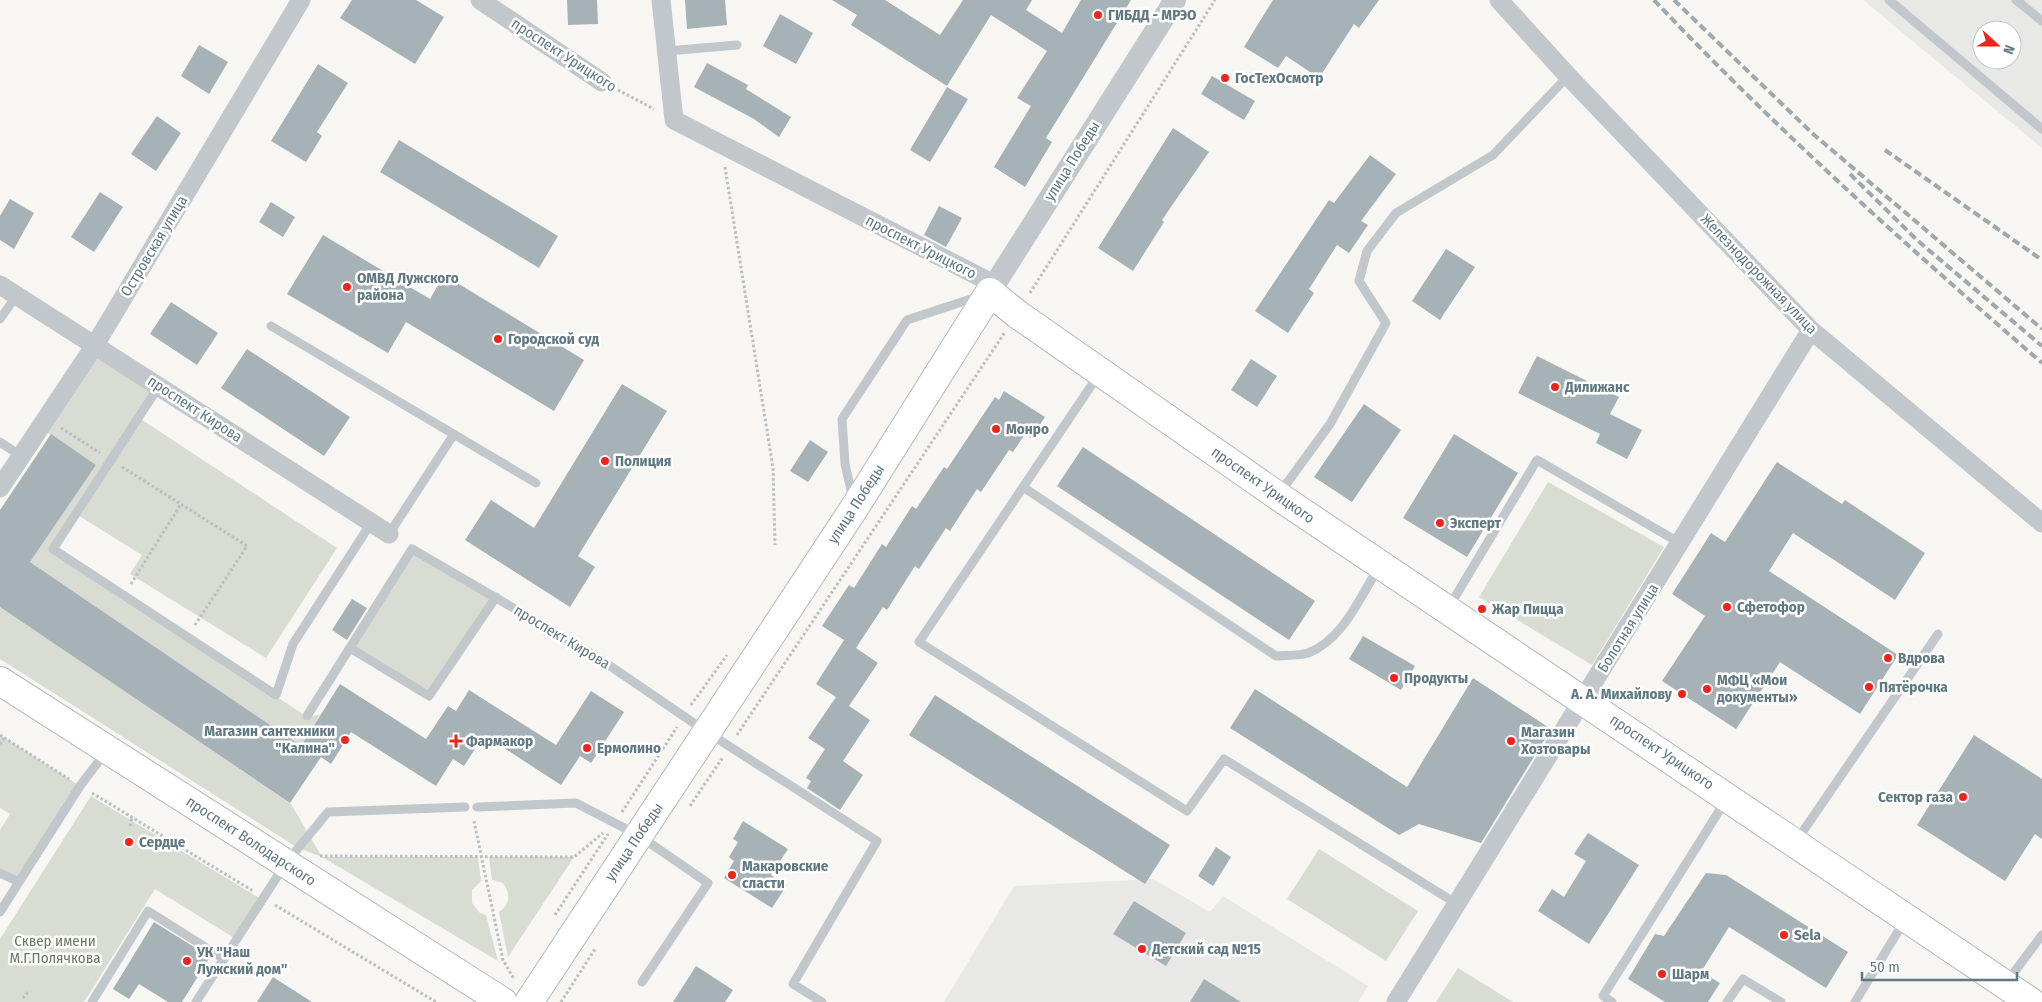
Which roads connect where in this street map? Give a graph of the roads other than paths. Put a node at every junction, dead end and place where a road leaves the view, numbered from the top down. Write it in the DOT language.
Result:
graph roads {
  1 [pos="301,0"];
  2 [pos="480,0"];
  3 [pos="661,0"];
  4 [pos="1175,0"];
  5 [pos="1499,0"];
  6 [pos="1889,0"];
  7 [pos="2016,0"];
  8 [pos="2042,22"];
  9 [pos="737,45"];
  10 [pos="666,51"];
  11 [pos="1568,76"];
  12 [pos="602,82"];
  13 [pos="2042,129"];
  14 [pos="0,285"];
  15 [pos="990,292"];
  16 [pos="17,295"];
  17 [pos="0,319"];
  18 [pos="272,326"];
  19 [pos="1811,330"];
  20 [pos="95,345"];
  21 [pos="1100,371"];
  22 [pos="159,386"];
  23 [pos="454,434"];
  24 [pos="0,442"];
  25 [pos="21,456"];
  26 [pos="536,483"];
  27 [pos="1023,487"];
  28 [pos="0,488"];
  29 [pos="1278,496"];
  30 [pos="855,506"];
  31 [pos="371,523"];
  32 [pos="2042,523"];
  33 [pos="389,534"];
  34 [pos="1680,543"];
  35 [pos="1380,565"];
  36 [pos="496,597"];
  37 [pos="1448,609"];
  38 [pos="1938,634"];
  39 [pos="350,648"];
  40 [pos="0,680"];
  41 [pos="1584,700"];
  42 [pos="307,716"];
  43 [pos="707,732"];
  44 [pos="108,749"];
  45 [pos="1728,797"];
  46 [pos="465,807"];
  47 [pos="475,811"];
  48 [pos="626,829"];
  49 [pos="1795,842"];
  50 [pos="292,856"];
  51 [pos="0,873"];
  52 [pos="19,882"];
  53 [pos="1457,904"];
  54 [pos="0,912"];
  55 [pos="1906,917"];
  56 [pos="2042,935"];
  57 [pos="224,958"];
  58 [pos="642,982"];
  59 [pos="2005,984"];
  60 [pos="508,991"];
  61 [pos="92,1002"];
  62 [pos="196,1002"];
  63 [pos="529,1002"];
  64 [pos="822,1002"];
  65 [pos="1396,1002"];
  66 [pos="1612,1002"];
  67 [pos="1727,1002"];
  68 [pos="1782,1002"];
  69 [pos="1855,1002"];
  70 [pos="2032,1002"];
  1 -- 20 [label="street, Островская улица"];
  2 -- 12 [label="street, проспект Урицкого"];
  3 -- 10 [label="street"];
  4 -- 15 [label="street, улица Победы"];
  5 -- 11 [label="street, Железнодорожная улица"];
  6 -- 13 [label="lane"];
  7 -- 8 [label="lane"];
  9 -- 10 [label="lane"];
  10 -- 15 [label="street, проспект Урицкого"];
  11 -- 19 [label="street, Железнодорожная улица"];
  11 -- 29 [label="lane"];
  14 -- 16 [label="street, проспект Кирова"];
  15 -- 21 [label="main road, проспект Урицкого"];
  15 -- 30 [label="main road, улица Победы"];
  15 -- 30 [label="lane"];
  16 -- 17 [label="lane"];
  16 -- 20 [label="street, проспект Кирова"];
  18 -- 23 [label="lane"];
  19 -- 32 [label="street, Железнодорожная улица"];
  19 -- 34 [label="street, Болотная улица"];
  20 -- 22 [label="street, проспект Кирова"];
  20 -- 25 [label="street, Островская улица"];
  21 -- 27 [label="lane"];
  21 -- 29 [label="main road, проспект Урицкого"];
  22 -- 31 [label="street, проспект Кирова"];
  22 -- 31 [label="lane"];
  23 -- 26 [label="lane"];
  23 -- 33 [label="lane"];
  24 -- 25 [label="lane"];
  25 -- 28 [label="street, Островская улица"];
  27 -- 35 [label="lane"];
  27 -- 53 [label="lane"];
  29 -- 35 [label="main road, проспект Урицкого"];
  30 -- 43 [label="main road, улица Победы"];
  31 -- 33 [label="street, проспект Кирова"];
  34 -- 37 [label="lane"];
  34 -- 41 [label="street, Болотная улица"];
  35 -- 37 [label="main road, проспект Урицкого"];
  36 -- 39 [label="lane"];
  36 -- 39 [label="lane, проспект Кирова"];
  36 -- 43 [label="lane, проспект Кирова"];
  37 -- 41 [label="main road, проспект Урицкого"];
  38 -- 49 [label="lane"];
  39 -- 42 [label="lane"];
  40 -- 44 [label="main road, проспект Володарского"];
  41 -- 45 [label="main road, проспект Урицкого"];
  41 -- 53 [label="street, Болотная улица"];
  43 -- 48 [label="main road, улица Победы"];
  43 -- 64 [label="lane, проспект Кирова"];
  44 -- 50 [label="main road, проспект Володарского"];
  44 -- 52 [label="lane"];
  45 -- 49 [label="main road, проспект Урицкого"];
  45 -- 66 [label="lane"];
  46 -- 50 [label="lane"];
  47 -- 48 [label="lane"];
  48 -- 58 [label="lane"];
  48 -- 63 [label="main road, улица Победы"];
  49 -- 55 [label="main road, проспект Урицкого"];
  50 -- 57 [label="lane"];
  50 -- 60 [label="main road, проспект Володарского"];
  51 -- 52 [label="lane"];
  52 -- 54 [label="lane"];
  53 -- 65 [label="street, Болотная улица"];
  55 -- 59 [label="main road, проспект Урицкого"];
  55 -- 69 [label="lane"];
  56 -- 59 [label="lane"];
  57 -- 61 [label="lane"];
  57 -- 62 [label="lane"];
  59 -- 70 [label="main road, проспект Урицкого"];
  67 -- 68 [label="lane"];
}
